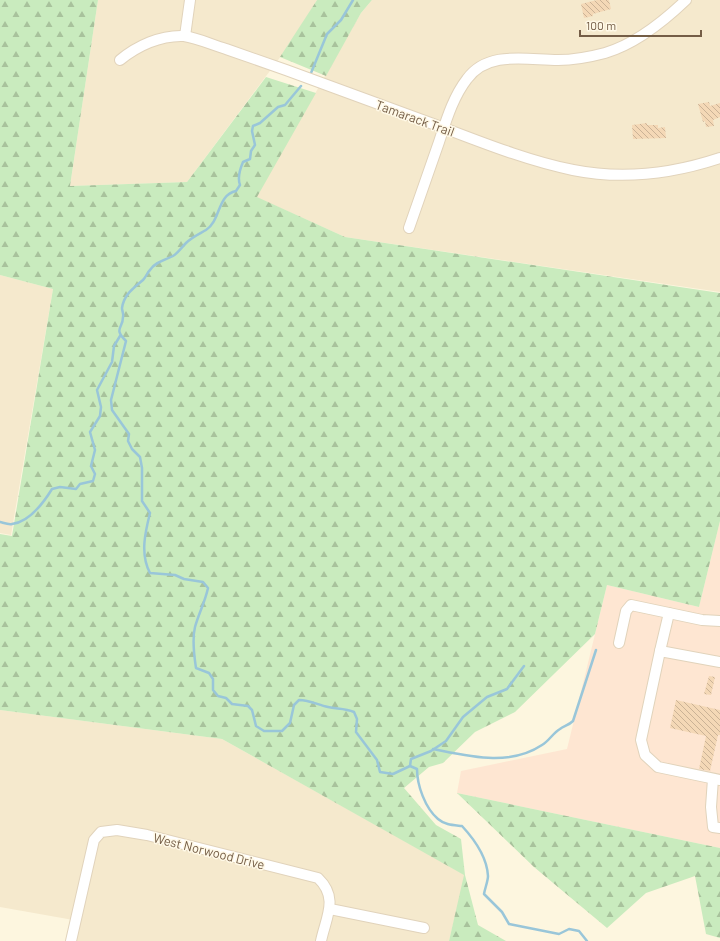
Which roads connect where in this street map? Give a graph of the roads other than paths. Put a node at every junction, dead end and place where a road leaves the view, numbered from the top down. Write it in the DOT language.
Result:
graph roads {
  1 [pos="190,0"];
  2 [pos="686,0"];
  3 [pos="185,36"];
  4 [pos="120,60"];
  5 [pos="444,128"];
  6 [pos="720,158"];
  7 [pos="409,228"];
  8 [pos="669,613"];
  9 [pos="720,621"];
  10 [pos="619,643"];
  11 [pos="660,651"];
  12 [pos="720,662"];
  13 [pos="717,780"];
  14 [pos="720,828"];
  15 [pos="330,909"];
  16 [pos="424,928"];
  17 [pos="71,941"];
  18 [pos="321,941"];
  1 -- 3 [label="street"];
  2 -- 5 [label="street"];
  3 -- 4 [label="street, Tamarack Trail"];
  3 -- 5 [label="street, Tamarack Trail"];
  5 -- 6 [label="street, Tamarack Trail"];
  5 -- 7 [label="street"];
  8 -- 9 [label="street"];
  8 -- 10 [label="street"];
  8 -- 11 [label="street"];
  11 -- 12 [label="street"];
  11 -- 13 [label="street"];
  13 -- 14 [label="street"];
  15 -- 16 [label="street"];
  15 -- 17 [label="street, West Norwood Drive"];
  15 -- 18 [label="street"];
}
